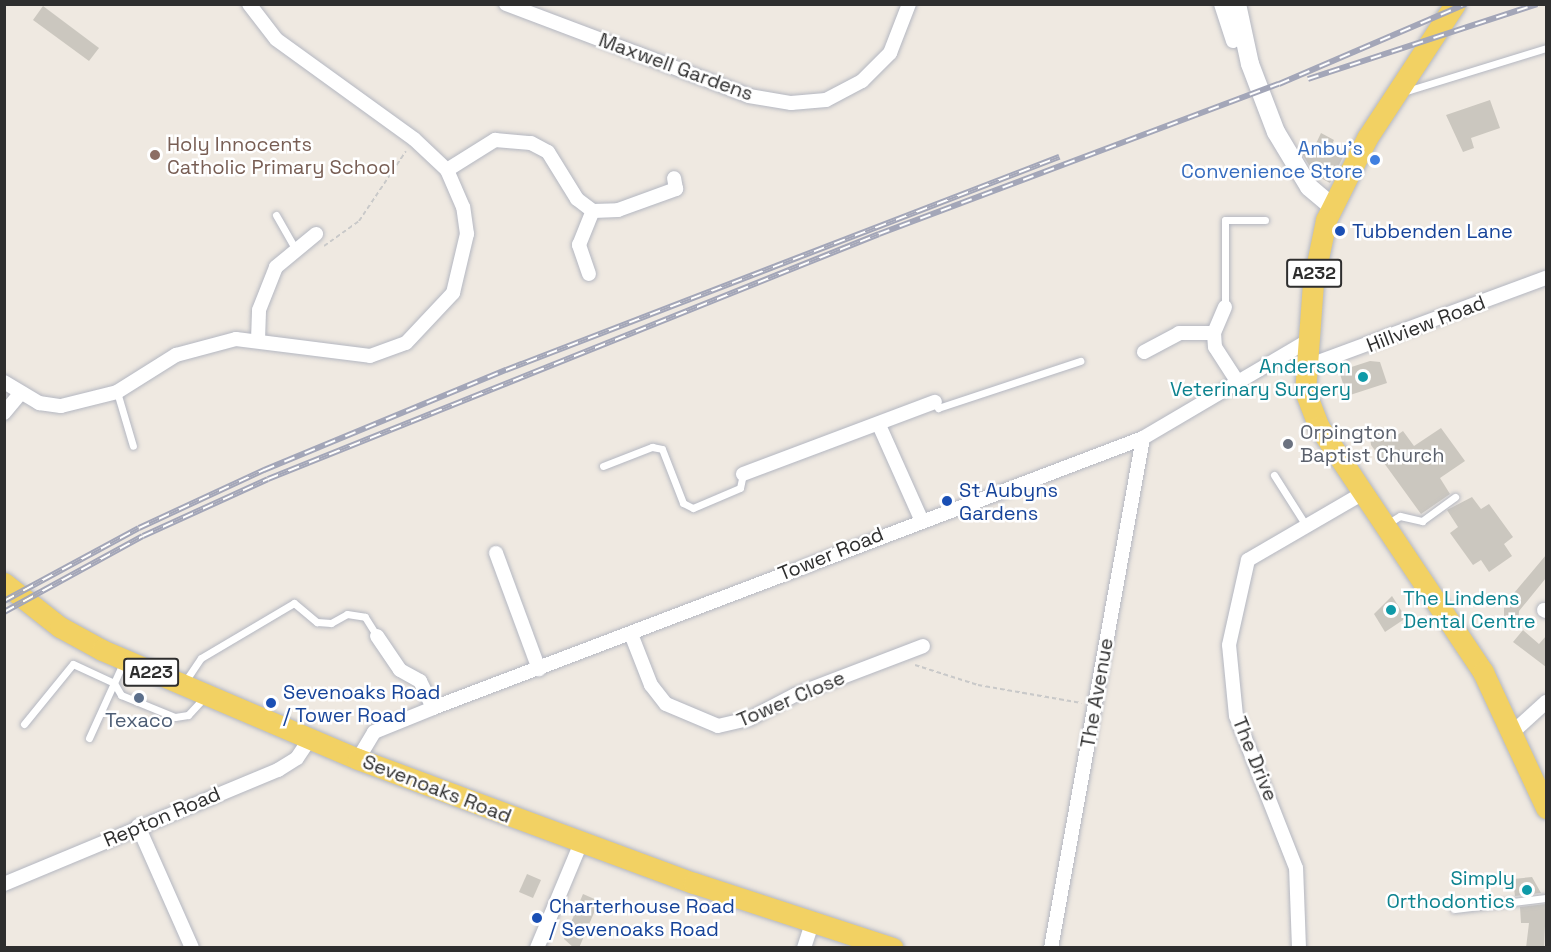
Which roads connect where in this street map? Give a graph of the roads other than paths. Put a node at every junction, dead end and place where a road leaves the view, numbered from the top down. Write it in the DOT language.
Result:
graph roads {
  1 [pos="249,4"];
  2 [pos="506,4"];
  3 [pos="909,4"];
  4 [pos="1221,4"];
  5 [pos="1237,4"];
  6 [pos="1455,4"];
  7 [pos="1233,41"];
  8 [pos="1546,48"];
  9 [pos="1394,93"];
  10 [pos="447,170"];
  11 [pos="674,178"];
  12 [pos="1332,206"];
  13 [pos="593,211"];
  14 [pos="276,215"];
  15 [pos="1265,220"];
  16 [pos="316,234"];
  17 [pos="296,250"];
  18 [pos="589,274"];
  19 [pos="1546,278"];
  20 [pos="1226,307"];
  21 [pos="1214,333"];
  22 [pos="258,340"];
  23 [pos="1306,342"];
  24 [pos="1144,352"];
  25 [pos="1080,361"];
  26 [pos="1305,367"];
  27 [pos="4,381"];
  28 [pos="1237,381"];
  29 [pos="117,392"];
  30 [pos="20,394"];
  31 [pos="935,402"];
  32 [pos="4,413"];
  33 [pos="879,425"];
  34 [pos="1143,438"];
  35 [pos="133,446"];
  36 [pos="603,466"];
  37 [pos="742,474"];
  38 [pos="1274,475"];
  39 [pos="1363,493"];
  40 [pos="1455,497"];
  41 [pos="921,519"];
  42 [pos="1307,526"];
  43 [pos="1385,526"];
  44 [pos="496,553"];
  45 [pos="4,583"];
  46 [pos="631,634"];
  47 [pos="378,636"];
  48 [pos="916,648"];
  49 [pos="124,660"];
  50 [pos="538,669"];
  51 [pos="114,683"];
  52 [pos="183,686"];
  53 [pos="205,696"];
  54 [pos="1546,702"];
  55 [pos="433,708"];
  56 [pos="24,724"];
  57 [pos="1513,732"];
  58 [pos="89,738"];
  59 [pos="310,739"];
  60 [pos="357,759"];
  61 [pos="1546,808"];
  62 [pos="138,826"];
  63 [pos="581,843"];
  64 [pos="4,884"];
  65 [pos="1546,898"];
  66 [pos="1454,909"];
  67 [pos="812,923"];
  68 [pos="192,948"];
  69 [pos="537,948"];
  70 [pos="804,948"];
  71 [pos="893,948"];
  72 [pos="1051,948"];
  73 [pos="1299,948"];
  1 -- 10 [label="street"];
  2 -- 3 [label="street, Maxwell Gardens"];
  4 -- 7 [label="street"];
  5 -- 12 [label="street"];
  6 -- 9 [label="main road, A232"];
  8 -- 9 [label="lane"];
  9 -- 12 [label="main road, A232"];
  10 -- 13 [label="street"];
  10 -- 22 [label="street"];
  11 -- 13 [label="street"];
  12 -- 23 [label="main road, A232"];
  13 -- 18 [label="street"];
  14 -- 17 [label="lane"];
  15 -- 20 [label="lane"];
  16 -- 17 [label="street"];
  17 -- 22 [label="street"];
  19 -- 26 [label="street, Hillview Road"];
  20 -- 21 [label="street"];
  21 -- 24 [label="street"];
  21 -- 28 [label="street"];
  22 -- 29 [label="street"];
  23 -- 26 [label="main road, A232"];
  23 -- 28 [label="street, Tower Road"];
  25 -- 31 [label="lane"];
  26 -- 39 [label="main road, A232"];
  27 -- 30 [label="street"];
  28 -- 34 [label="street, Tower Road"];
  29 -- 30 [label="street"];
  29 -- 35 [label="lane"];
  30 -- 32 [label="street"];
  31 -- 33 [label="street"];
  33 -- 37 [label="street"];
  33 -- 41 [label="street"];
  34 -- 41 [label="street, Tower Road"];
  34 -- 72 [label="street, The Avenue"];
  36 -- 37 [label="lane"];
  38 -- 42 [label="lane"];
  39 -- 42 [label="street, The Drive"];
  39 -- 43 [label="main road, A232"];
  40 -- 43 [label="lane"];
  41 -- 46 [label="street, Tower Road"];
  42 -- 73 [label="street, The Drive"];
  43 -- 57 [label="main road, A232"];
  44 -- 50 [label="street"];
  45 -- 49 [label="main road, Sevenoaks Road / A223"];
  46 -- 48 [label="street, Tower Close"];
  46 -- 50 [label="street, Tower Road"];
  47 -- 52 [label="lane"];
  47 -- 55 [label="street"];
  49 -- 51 [label="lane"];
  49 -- 52 [label="main road, Sevenoaks Road / A223"];
  50 -- 55 [label="street, Tower Road"];
  51 -- 53 [label="lane"];
  51 -- 56 [label="lane"];
  51 -- 58 [label="lane"];
  52 -- 53 [label="main road, Sevenoaks Road / A223"];
  53 -- 59 [label="main road, Sevenoaks Road / A223"];
  54 -- 57 [label="street"];
  55 -- 60 [label="street, Tower Road"];
  57 -- 61 [label="main road, A232"];
  59 -- 60 [label="main road, Sevenoaks Road"];
  59 -- 62 [label="street, Repton Road"];
  60 -- 63 [label="main road, Sevenoaks Road"];
  62 -- 64 [label="street, Repton Road"];
  62 -- 68 [label="street"];
  63 -- 67 [label="main road, Sevenoaks Road"];
  63 -- 69 [label="street"];
  65 -- 66 [label="lane"];
  67 -- 70 [label="street"];
  67 -- 71 [label="main road, Sevenoaks Road"];
}
